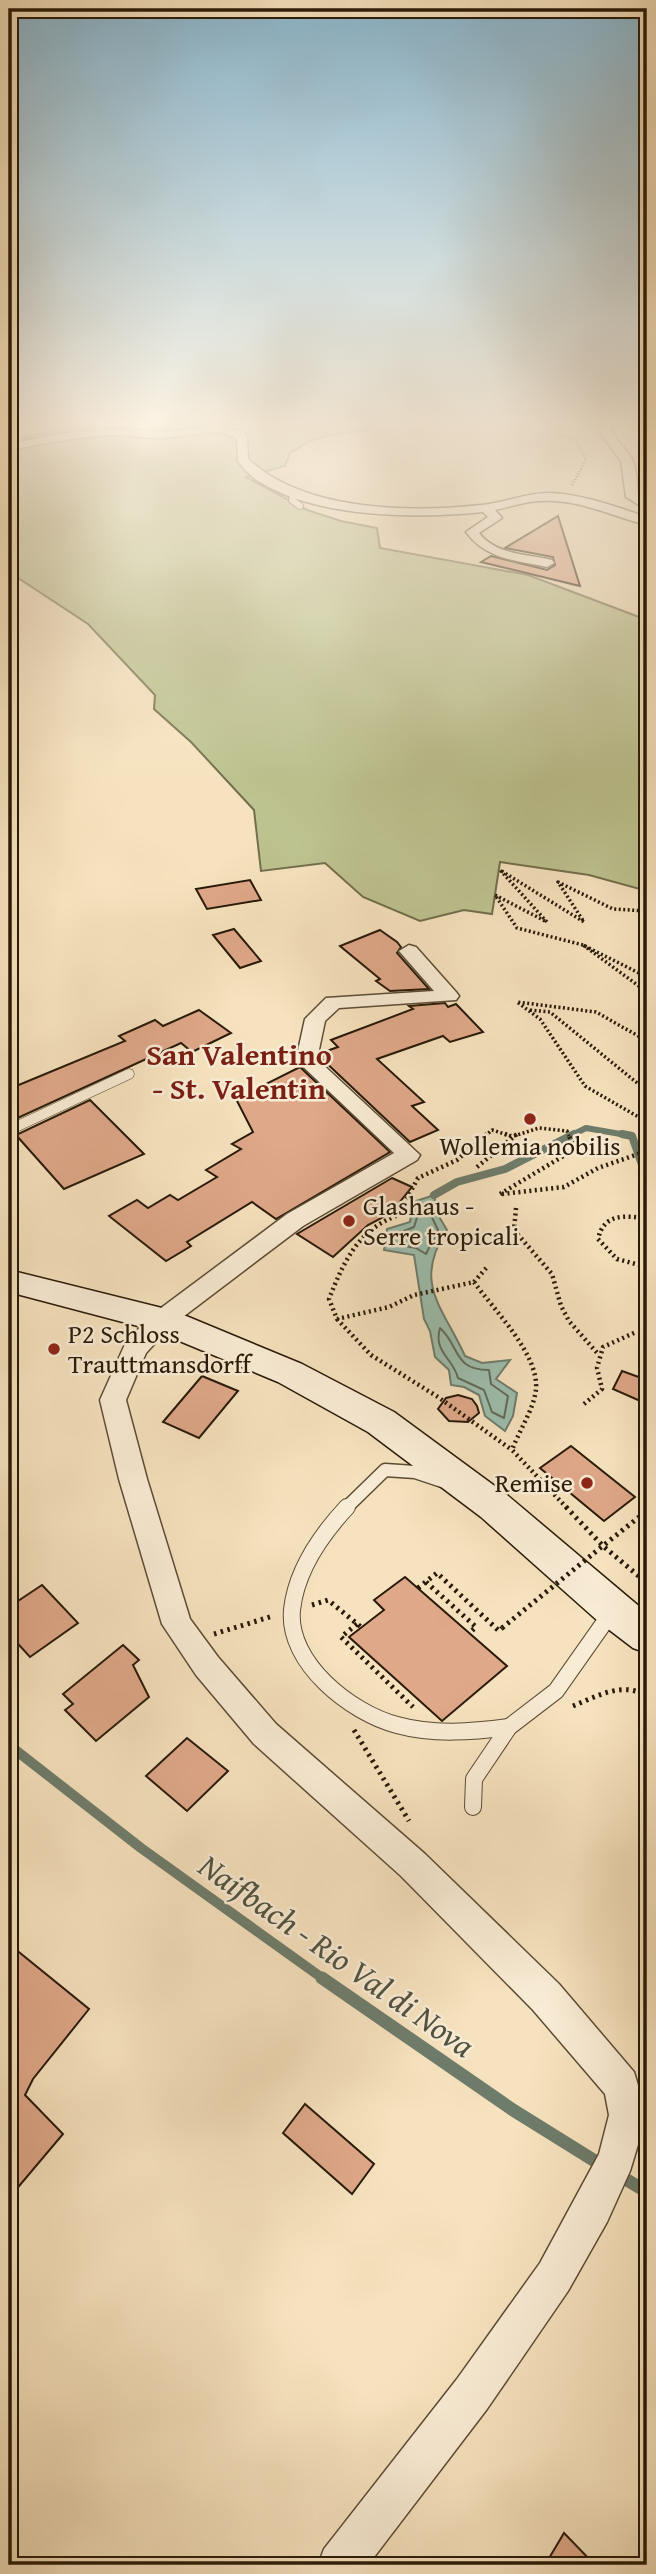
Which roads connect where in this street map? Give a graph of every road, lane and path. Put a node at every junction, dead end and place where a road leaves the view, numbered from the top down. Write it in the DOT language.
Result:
graph roads {
  1 [pos="481,542"];
  2 [pos="547,563"];
  3 [pos="647,911"];
  4 [pos="583,945"];
  5 [pos="409,951"];
  6 [pos="647,977"];
  7 [pos="647,992"];
  8 [pos="529,1010"];
  9 [pos="647,1041"];
  10 [pos="129,1074"];
  11 [pos="647,1091"];
  12 [pos="647,1122"];
  13 [pos="9,1130"];
  14 [pos="511,1136"];
  15 [pos="647,1151"];
  16 [pos="477,1167"];
  17 [pos="516,1208"];
  18 [pos="647,1219"];
  19 [pos="488,1266"];
  20 [pos="647,1267"];
  21 [pos="9,1281"];
  22 [pos="474,1282"];
  23 [pos="337,1319"];
  24 [pos="162,1320"];
  25 [pos="636,1332"];
  26 [pos="599,1355"];
  27 [pos="584,1404"];
  28 [pos="512,1450"];
  29 [pos="474,1491"];
  30 [pos="639,1517"];
  31 [pos="603,1546"];
  32 [pos="425,1582"];
  33 [pos="647,1583"];
  34 [pos="418,1588"];
  35 [pos="613,1610"];
  36 [pos="357,1624"];
  37 [pos="469,1633"];
  38 [pos="647,1636"];
  39 [pos="647,1696"];
  40 [pos="347,1705"];
  41 [pos="534,1708"];
  42 [pos="509,1727"];
  43 [pos="440,1732"];
  44 [pos="473,1807"];
  45 [pos="413,1865"];
  46 [pos="340,2565"];
  1 -- 2 [label="street"];
  3 -- 4 [label="path"];
  4 -- 6 [label="path"];
  4 -- 7 [label="path"];
  5 -- 24 [label="street"];
  8 -- 9 [label="path"];
  8 -- 11 [label="path"];
  8 -- 12 [label="path"];
  10 -- 13 [label="lane"];
  14 -- 15 [label="path"];
  14 -- 16 [label="path"];
  14 -- 23 [label="path"];
  17 -- 26 [label="path"];
  18 -- 20 [label="path"];
  19 -- 22 [label="path"];
  21 -- 24 [label="main road"];
  22 -- 23 [label="path"];
  22 -- 28 [label="path"];
  23 -- 28 [label="path"];
  24 -- 29 [label="main road"];
  24 -- 45 [label="street"];
  25 -- 26 [label="path"];
  26 -- 27 [label="path"];
  28 -- 31 [label="path"];
  29 -- 35 [label="main road"];
  29 -- 40 [label="lane"];
  30 -- 31 [label="path"];
  31 -- 32 [label="path, bridge"];
  31 -- 33 [label="path"];
  32 -- 34 [label="path"];
  32 -- 37 [label="path"];
  35 -- 38 [label="main road"];
  35 -- 41 [label="lane"];
  36 -- 43 [label="path"];
  39 -- 41 [label="path"];
  40 -- 43 [label="lane"];
  40 -- 45 [label="path"];
  41 -- 42 [label="lane"];
  42 -- 43 [label="lane"];
  42 -- 44 [label="lane"];
  45 -- 46 [label="street"];
}
